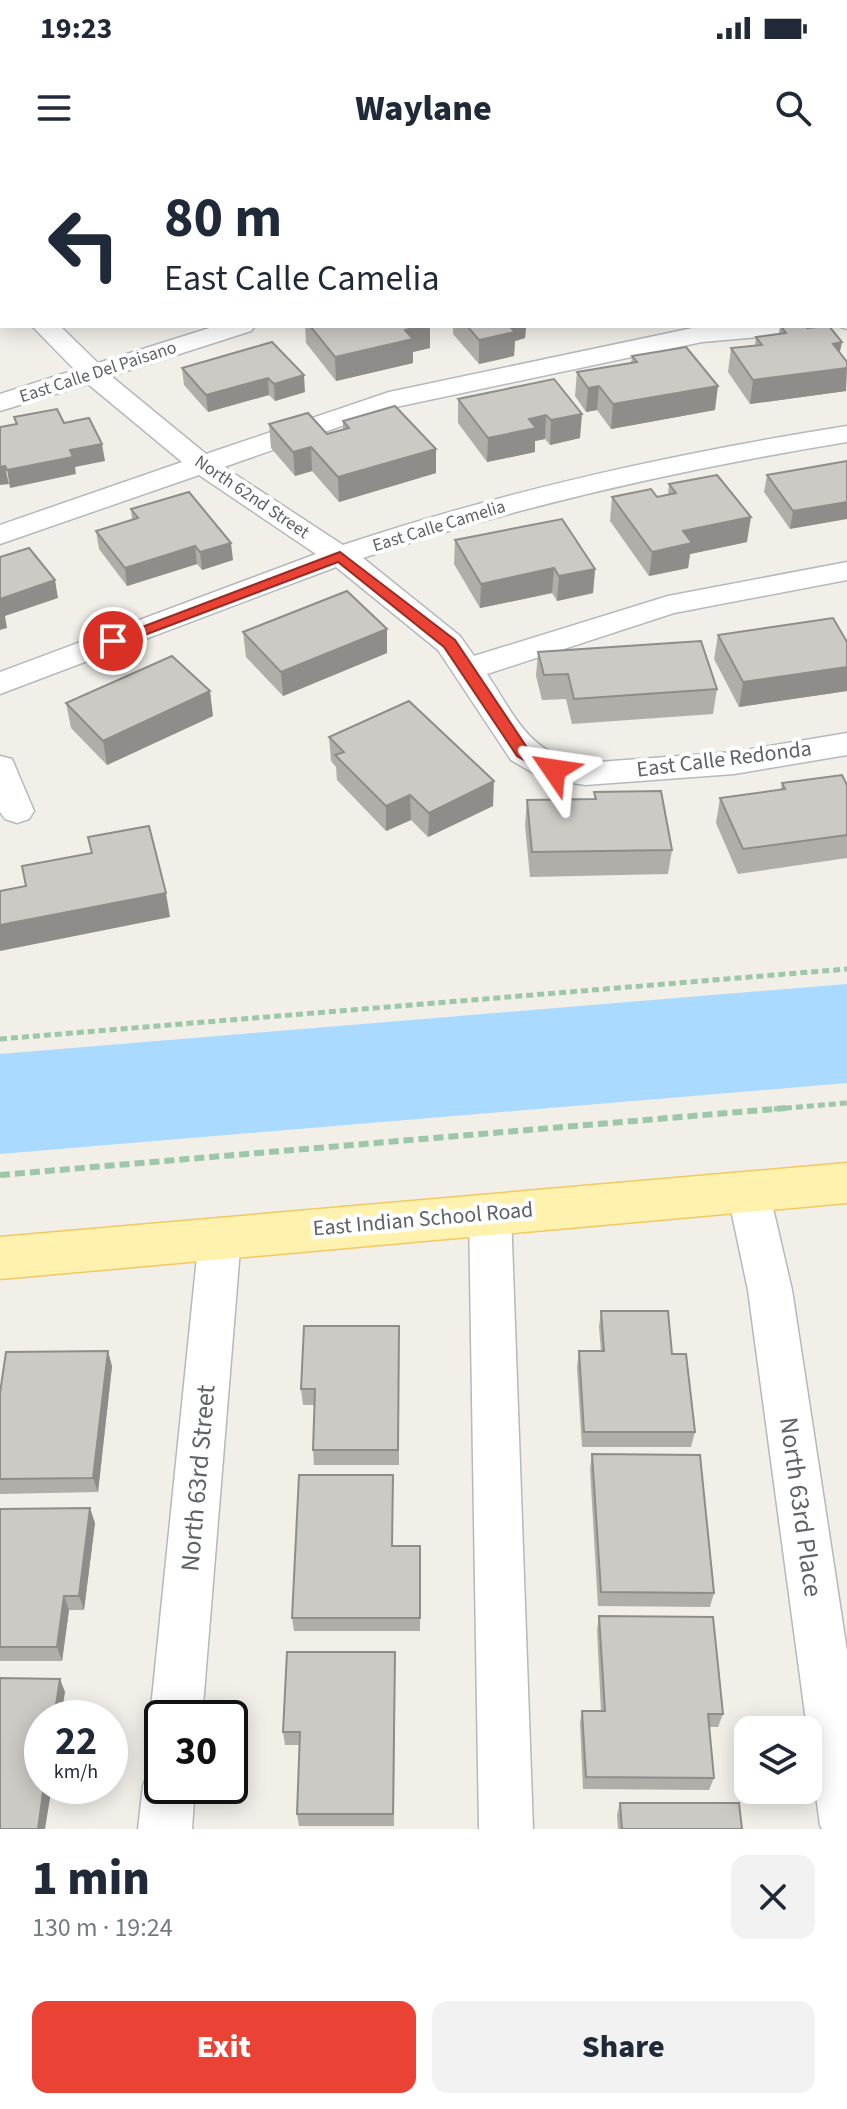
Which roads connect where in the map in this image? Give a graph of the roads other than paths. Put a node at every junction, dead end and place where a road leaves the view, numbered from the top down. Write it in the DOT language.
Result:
graph roads {
  1 [pos="47,328"];
  2 [pos="236,328"];
  3 [pos="770,328"];
  4 [pos="91,373"];
  5 [pos="0,403"];
  6 [pos="847,434"];
  7 [pos="204,466"];
  8 [pos="0,535"];
  9 [pos="340,556"];
  10 [pos="847,571"];
  11 [pos="469,669"];
  12 [pos="0,684"];
  13 [pos="847,744"];
  14 [pos="0,767"];
  15 [pos="554,770"];
  16 [pos="17,811"];
  17 [pos="847,1183"];
  18 [pos="748,1191"];
  19 [pos="490,1213"];
  20 [pos="220,1237"];
  21 [pos="0,1258"];
  22 [pos="178,1700"];
  23 [pos="167,1804"];
  24 [pos="847,1825"];
  25 [pos="165,1829"];
  26 [pos="506,1829"];
  1 -- 4 [label="street, North 62nd Street"];
  2 -- 4 [label="street, East Calle Del Paisano"];
  3 -- 7 [label="street"];
  4 -- 5 [label="street, East Calle Del Paisano"];
  4 -- 7 [label="street, North 62nd Street"];
  6 -- 9 [label="street, East Calle Camelia"];
  7 -- 8 [label="street"];
  7 -- 9 [label="street, North 62nd Street"];
  9 -- 11 [label="street, North 62nd Street"];
  9 -- 12 [label="street, East Calle Camelia"];
  10 -- 11 [label="street"];
  11 -- 15 [label="street, North 62nd Street"];
  13 -- 15 [label="street, East Calle Redonda"];
  14 -- 16 [label="street"];
  17 -- 18 [label="main road, East Indian School Road"];
  18 -- 19 [label="main road, East Indian School Road"];
  18 -- 24 [label="street, North 63rd Place"];
  19 -- 20 [label="main road, East Indian School Road"];
  19 -- 26 [label="street"];
  20 -- 21 [label="main road, East Indian School Road"];
  20 -- 22 [label="street, North 63rd Street"];
  23 -- 25 [label="street"];
}
